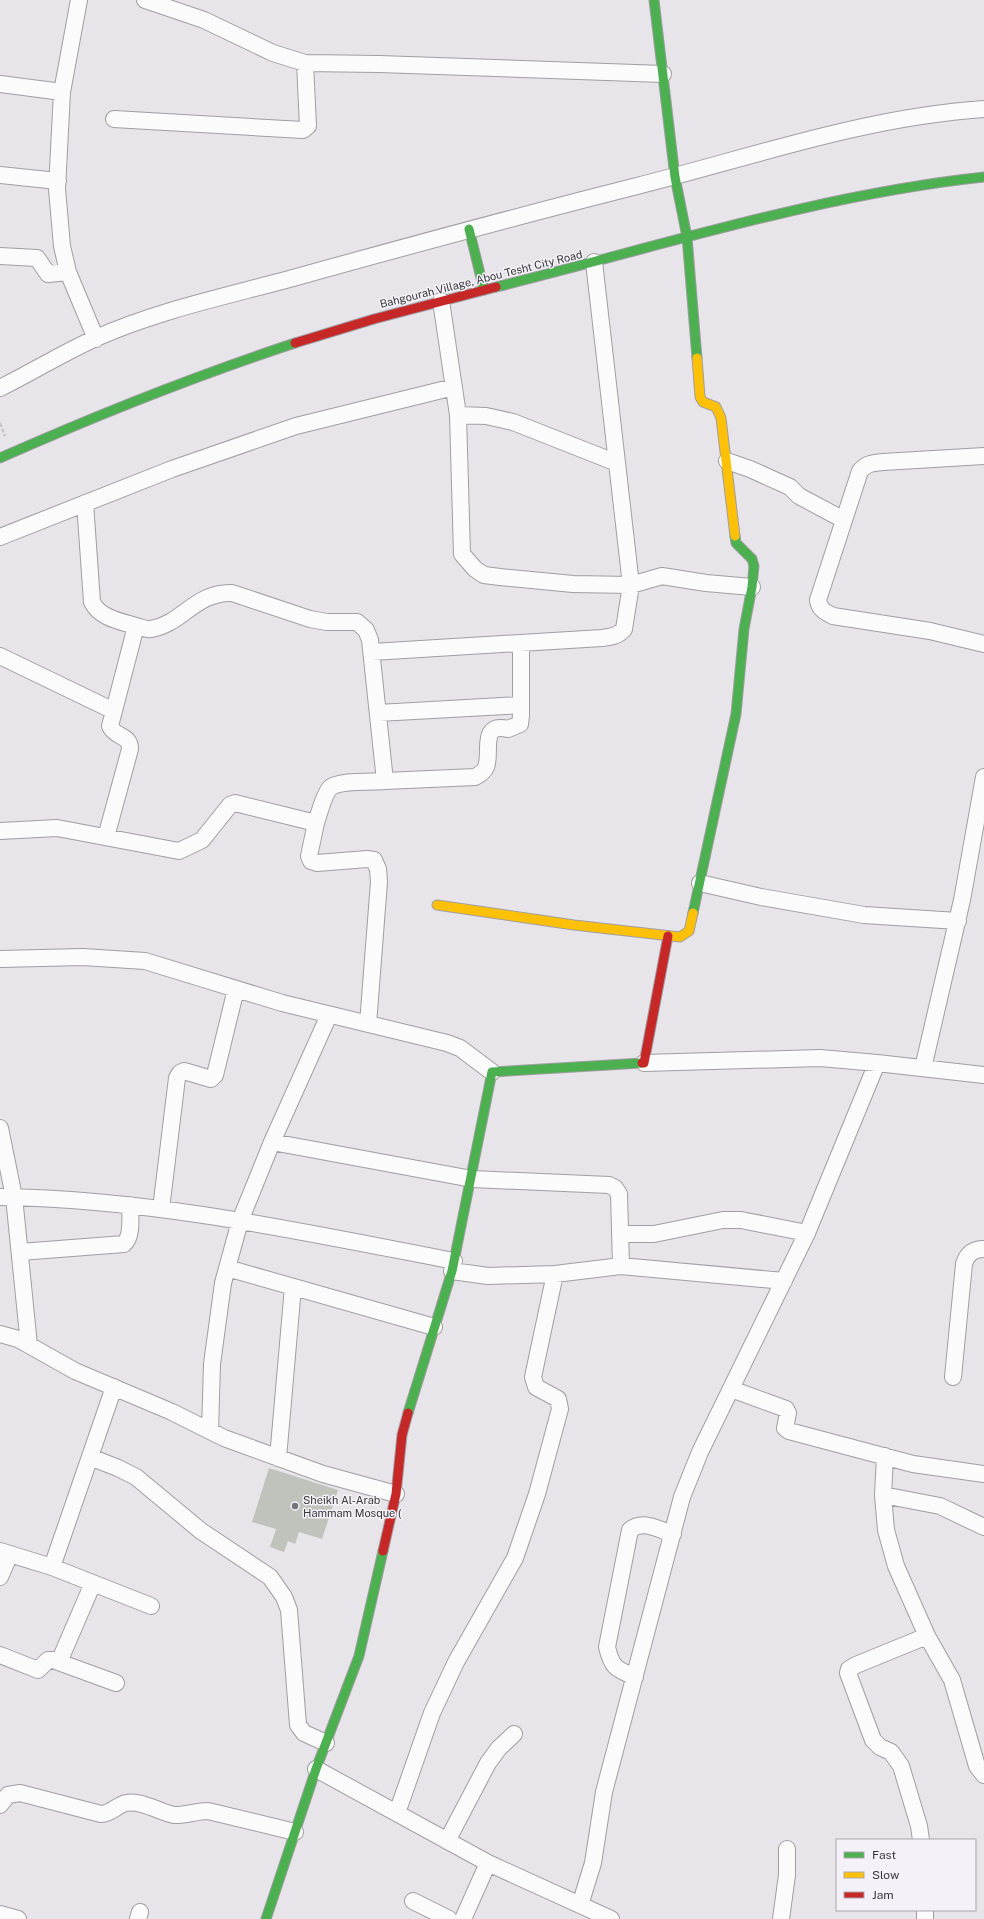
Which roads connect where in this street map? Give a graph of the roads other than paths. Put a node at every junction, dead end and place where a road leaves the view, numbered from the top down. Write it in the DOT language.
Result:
graph roads {
  1 [pos="79,0"];
  2 [pos="145,0"];
  3 [pos="654,0"];
  4 [pos="305,63"];
  5 [pos="663,74"];
  6 [pos="0,84"];
  7 [pos="62,92"];
  8 [pos="984,109"];
  9 [pos="114,119"];
  10 [pos="0,175"];
  11 [pos="675,177"];
  12 [pos="984,177"];
  13 [pos="58,181"];
  14 [pos="469,229"];
  15 [pos="688,237"];
  16 [pos="0,256"];
  17 [pos="594,262"];
  18 [pos="68,272"];
  19 [pos="484,290"];
  20 [pos="441,301"];
  21 [pos="96,338"];
  22 [pos="454,387"];
  23 [pos="0,388"];
  24 [pos="458,414"];
  25 [pos="984,456"];
  26 [pos="0,458"];
  27 [pos="727,461"];
  28 [pos="617,463"];
  29 [pos="85,503"];
  30 [pos="844,520"];
  31 [pos="0,537"];
  32 [pos="631,585"];
  33 [pos="752,587"];
  34 [pos="136,626"];
  35 [pos="521,643"];
  36 [pos="984,644"];
  37 [pos="372,652"];
  38 [pos="0,656"];
  39 [pos="521,705"];
  40 [pos="114,711"];
  41 [pos="378,713"];
  42 [pos="984,777"];
  43 [pos="385,781"];
  44 [pos="316,823"];
  45 [pos="0,831"];
  46 [pos="106,837"];
  47 [pos="700,883"];
  48 [pos="437,905"];
  49 [pos="958,921"];
  50 [pos="668,936"];
  51 [pos="0,959"];
  52 [pos="236,989"];
  53 [pos="330,1014"];
  54 [pos="368,1024"];
  55 [pos="644,1063"];
  56 [pos="877,1063"];
  57 [pos="923,1068"];
  58 [pos="492,1072"];
  59 [pos="984,1075"];
  60 [pos="0,1128"];
  61 [pos="272,1142"];
  62 [pos="472,1178"];
  63 [pos="7,1197"];
  64 [pos="130,1205"];
  65 [pos="161,1209"];
  66 [pos="240,1221"];
  67 [pos="807,1233"];
  68 [pos="620,1234"];
  69 [pos="984,1249"];
  70 [pos="20,1252"];
  71 [pos="453,1266"];
  72 [pos="621,1266"];
  73 [pos="227,1268"];
  74 [pos="555,1274"];
  75 [pos="784,1281"];
  76 [pos="293,1287"];
  77 [pos="434,1327"];
  78 [pos="0,1334"];
  79 [pos="29,1345"];
  80 [pos="953,1377"];
  81 [pos="114,1387"];
  82 [pos="731,1389"];
  83 [pos="210,1431"];
  84 [pos="885,1456"];
  85 [pos="90,1457"];
  86 [pos="278,1458"];
  87 [pos="984,1474"];
  88 [pos="396,1494"];
  89 [pos="883,1495"];
  90 [pos="984,1527"];
  91 [pos="672,1534"];
  92 [pos="5,1553"];
  93 [pos="52,1567"];
  94 [pos="0,1577"];
  95 [pos="92,1583"];
  96 [pos="151,1606"];
  97 [pos="927,1636"];
  98 [pos="0,1655"];
  99 [pos="59,1662"];
  100 [pos="635,1677"];
  101 [pos="116,1683"];
  102 [pos="514,1734"];
  103 [pos="326,1743"];
  104 [pos="316,1769"];
  105 [pos="984,1775"];
  106 [pos="0,1805"];
  107 [pos="396,1813"];
  108 [pos="295,1832"];
  109 [pos="921,1839"];
  110 [pos="447,1841"];
  111 [pos="787,1849"];
  112 [pos="488,1863"];
  113 [pos="413,1900"];
  114 [pos="580,1905"];
  115 [pos="0,1914"];
  116 [pos="18,1919"];
  117 [pos="266,1919"];
  118 [pos="449,1919"];
  119 [pos="463,1919"];
  120 [pos="611,1919"];
  121 [pos="781,1919"];
  1 -- 7 [label="street"];
  2 -- 4 [label="street"];
  3 -- 5 [label="street"];
  4 -- 5 [label="street"];
  4 -- 9 [label="street"];
  5 -- 11 [label="street"];
  6 -- 7 [label="street"];
  7 -- 13 [label="street"];
  8 -- 11 [label="street"];
  10 -- 13 [label="street"];
  11 -- 14 [label="street"];
  11 -- 15 [label="street"];
  12 -- 15 [label="street, Bahgourah Village, Abou Tesht City Road"];
  13 -- 18 [label="street"];
  14 -- 19 [label="street"];
  14 -- 21 [label="street"];
  15 -- 17 [label="street, Bahgourah Village, Abou Tesht City Road"];
  15 -- 27 [label="street"];
  16 -- 18 [label="street"];
  17 -- 19 [label="street, Bahgourah Village, Abou Tesht City Road"];
  17 -- 28 [label="street"];
  18 -- 21 [label="street"];
  19 -- 20 [label="street, Bahgourah Village, Abou Tesht City Road"];
  20 -- 22 [label="street"];
  20 -- 26 [label="street, Bahgourah Village, Abou Tesht City Road"];
  21 -- 23 [label="street"];
  22 -- 24 [label="street"];
  22 -- 29 [label="street"];
  24 -- 28 [label="street"];
  24 -- 32 [label="street"];
  25 -- 30 [label="street"];
  27 -- 30 [label="street"];
  27 -- 33 [label="street"];
  28 -- 32 [label="street"];
  29 -- 31 [label="street"];
  29 -- 34 [label="street"];
  30 -- 36 [label="street"];
  32 -- 33 [label="street"];
  32 -- 35 [label="street"];
  33 -- 47 [label="street"];
  34 -- 37 [label="street"];
  34 -- 40 [label="street"];
  35 -- 37 [label="street"];
  35 -- 39 [label="street"];
  37 -- 41 [label="street"];
  38 -- 40 [label="street"];
  39 -- 41 [label="street"];
  39 -- 43 [label="street"];
  40 -- 46 [label="street"];
  41 -- 43 [label="street"];
  42 -- 49 [label="street"];
  43 -- 44 [label="street"];
  44 -- 46 [label="street"];
  44 -- 54 [label="street"];
  45 -- 46 [label="street"];
  47 -- 49 [label="street"];
  47 -- 50 [label="street"];
  48 -- 50 [label="street"];
  49 -- 57 [label="street"];
  50 -- 55 [label="street"];
  51 -- 52 [label="street"];
  52 -- 53 [label="street"];
  52 -- 65 [label="street"];
  53 -- 54 [label="street"];
  53 -- 61 [label="street"];
  54 -- 58 [label="street"];
  55 -- 56 [label="street"];
  55 -- 58 [label="street"];
  56 -- 57 [label="street"];
  56 -- 67 [label="street"];
  57 -- 59 [label="street"];
  58 -- 62 [label="street"];
  60 -- 63 [label="street"];
  61 -- 62 [label="street"];
  61 -- 66 [label="street"];
  62 -- 68 [label="street"];
  62 -- 71 [label="street"];
  63 -- 64 [label="street"];
  63 -- 70 [label="street"];
  64 -- 65 [label="street"];
  64 -- 70 [label="street"];
  65 -- 66 [label="street"];
  66 -- 71 [label="street"];
  66 -- 73 [label="street"];
  67 -- 68 [label="street"];
  67 -- 75 [label="street"];
  68 -- 72 [label="street"];
  69 -- 80 [label="street"];
  70 -- 79 [label="street"];
  71 -- 74 [label="street"];
  71 -- 77 [label="street"];
  72 -- 74 [label="street"];
  72 -- 75 [label="street"];
  73 -- 76 [label="street"];
  73 -- 83 [label="street"];
  74 -- 107 [label="street"];
  75 -- 82 [label="street"];
  76 -- 77 [label="street"];
  76 -- 86 [label="street"];
  77 -- 88 [label="street"];
  78 -- 79 [label="street"];
  79 -- 81 [label="street"];
  81 -- 83 [label="street"];
  81 -- 85 [label="street"];
  82 -- 84 [label="street"];
  82 -- 91 [label="street"];
  83 -- 86 [label="street"];
  84 -- 87 [label="street"];
  84 -- 89 [label="street"];
  85 -- 93 [label="street"];
  85 -- 103 [label="street"];
  86 -- 88 [label="street"];
  88 -- 103 [label="street"];
  89 -- 90 [label="street"];
  89 -- 97 [label="street"];
  91 -- 100 [label="street"];
  91 -- 100 [label="street"];
  92 -- 93 [label="street"];
  92 -- 94 [label="street"];
  93 -- 95 [label="street"];
  95 -- 96 [label="street"];
  95 -- 99 [label="street"];
  97 -- 105 [label="street"];
  97 -- 109 [label="street"];
  98 -- 99 [label="street"];
  99 -- 101 [label="street"];
  100 -- 114 [label="street"];
  102 -- 110 [label="street"];
  103 -- 104 [label="street"];
  104 -- 107 [label="street"];
  104 -- 108 [label="street"];
  106 -- 108 [label="street"];
  107 -- 110 [label="street"];
  108 -- 117 [label="street"];
  110 -- 112 [label="street"];
  111 -- 121 [label="street"];
  112 -- 114 [label="street"];
  112 -- 119 [label="street"];
  113 -- 118 [label="street"];
  114 -- 120 [label="street"];
  115 -- 116 [label="street"];
}
